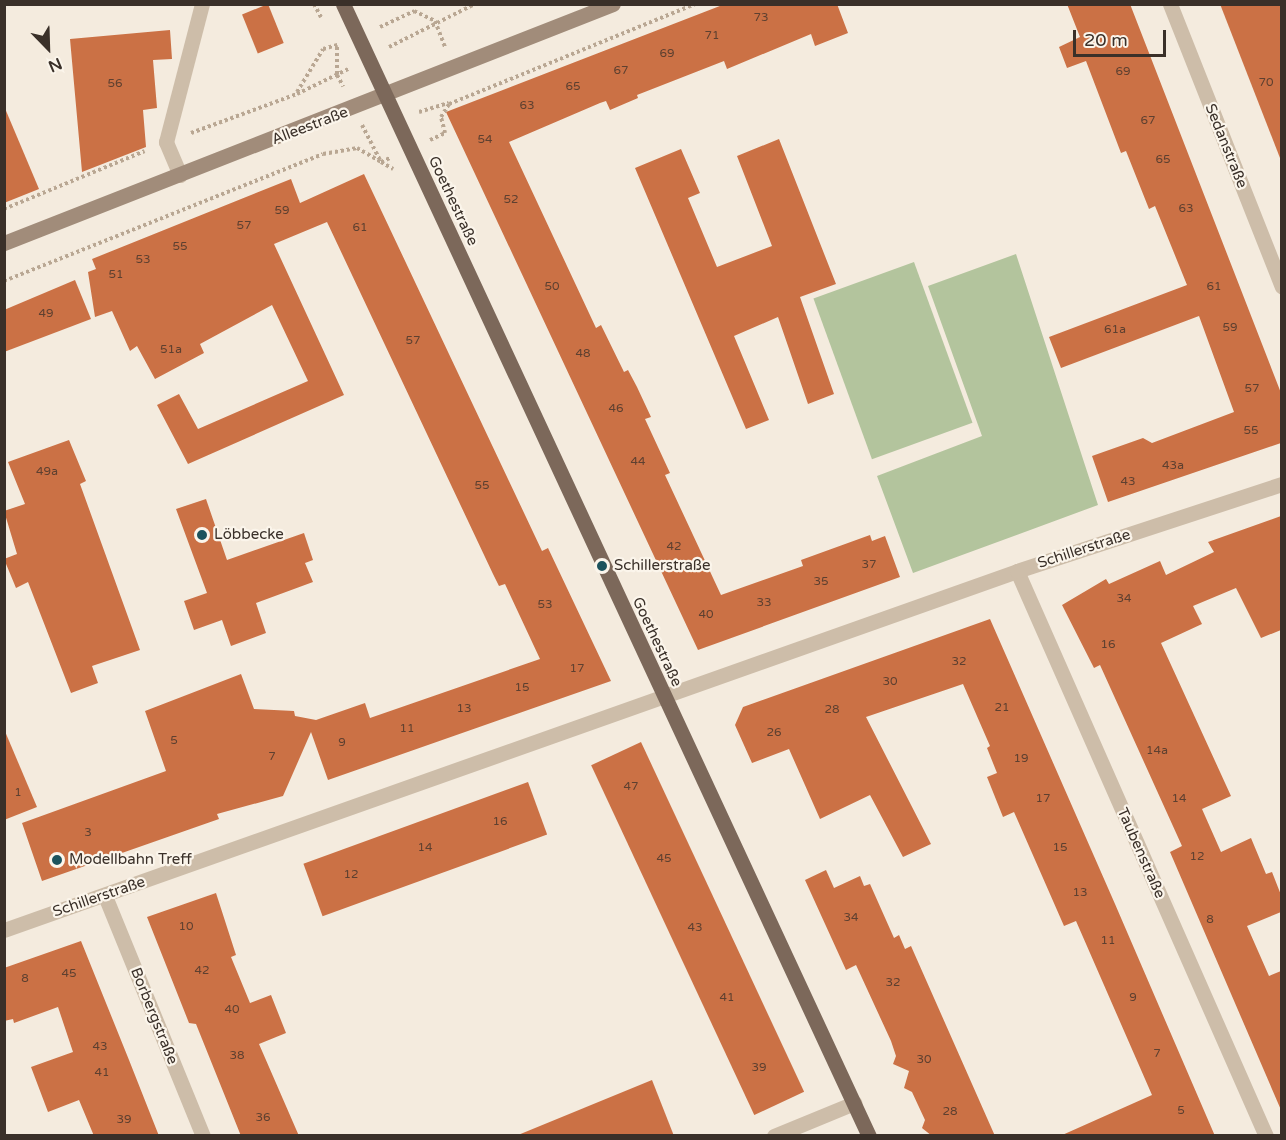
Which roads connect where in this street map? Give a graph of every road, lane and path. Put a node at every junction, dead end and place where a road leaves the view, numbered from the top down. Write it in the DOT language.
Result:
graph roads {
  1 [pos="202,4"];
  2 [pos="343,4"];
  3 [pos="475,4"];
  4 [pos="613,4"];
  5 [pos="695,4"];
  6 [pos="1170,4"];
  7 [pos="435,21"];
  8 [pos="386,97"];
  9 [pos="410,149"];
  10 [pos="180,175"];
  11 [pos="4,243"];
  12 [pos="4,281"];
  13 [pos="1281,287"];
  14 [pos="1281,484"];
  15 [pos="1017,571"];
  16 [pos="664,699"];
  17 [pos="105,896"];
  18 [pos="4,930"];
  19 [pos="854,1103"];
  20 [pos="203,1136"];
  21 [pos="774,1136"];
  22 [pos="869,1136"];
  23 [pos="1266,1136"];
  1 -- 10 [label="street"];
  2 -- 8 [label="main road, Goethestraße"];
  3 -- 7 [label="path"];
  4 -- 8 [label="main road, Alleestraße"];
  5 -- 9 [label="path"];
  6 -- 13 [label="street, Sedanstraße"];
  8 -- 9 [label="main road, Goethestraße"];
  8 -- 10 [label="main road, Alleestraße"];
  9 -- 12 [label="path"];
  9 -- 16 [label="main road, Goethestraße"];
  10 -- 11 [label="main road, Alleestraße"];
  14 -- 15 [label="street, Schillerstraße"];
  15 -- 16 [label="street, Schillerstraße"];
  15 -- 23 [label="street, Taubenstraße"];
  16 -- 17 [label="street, Schillerstraße"];
  16 -- 19 [label="main road, Goethestraße"];
  17 -- 18 [label="street, Schillerstraße"];
  17 -- 20 [label="street, Borbergstraße"];
  19 -- 21 [label="street"];
  19 -- 22 [label="main road, Goethestraße"];
}
